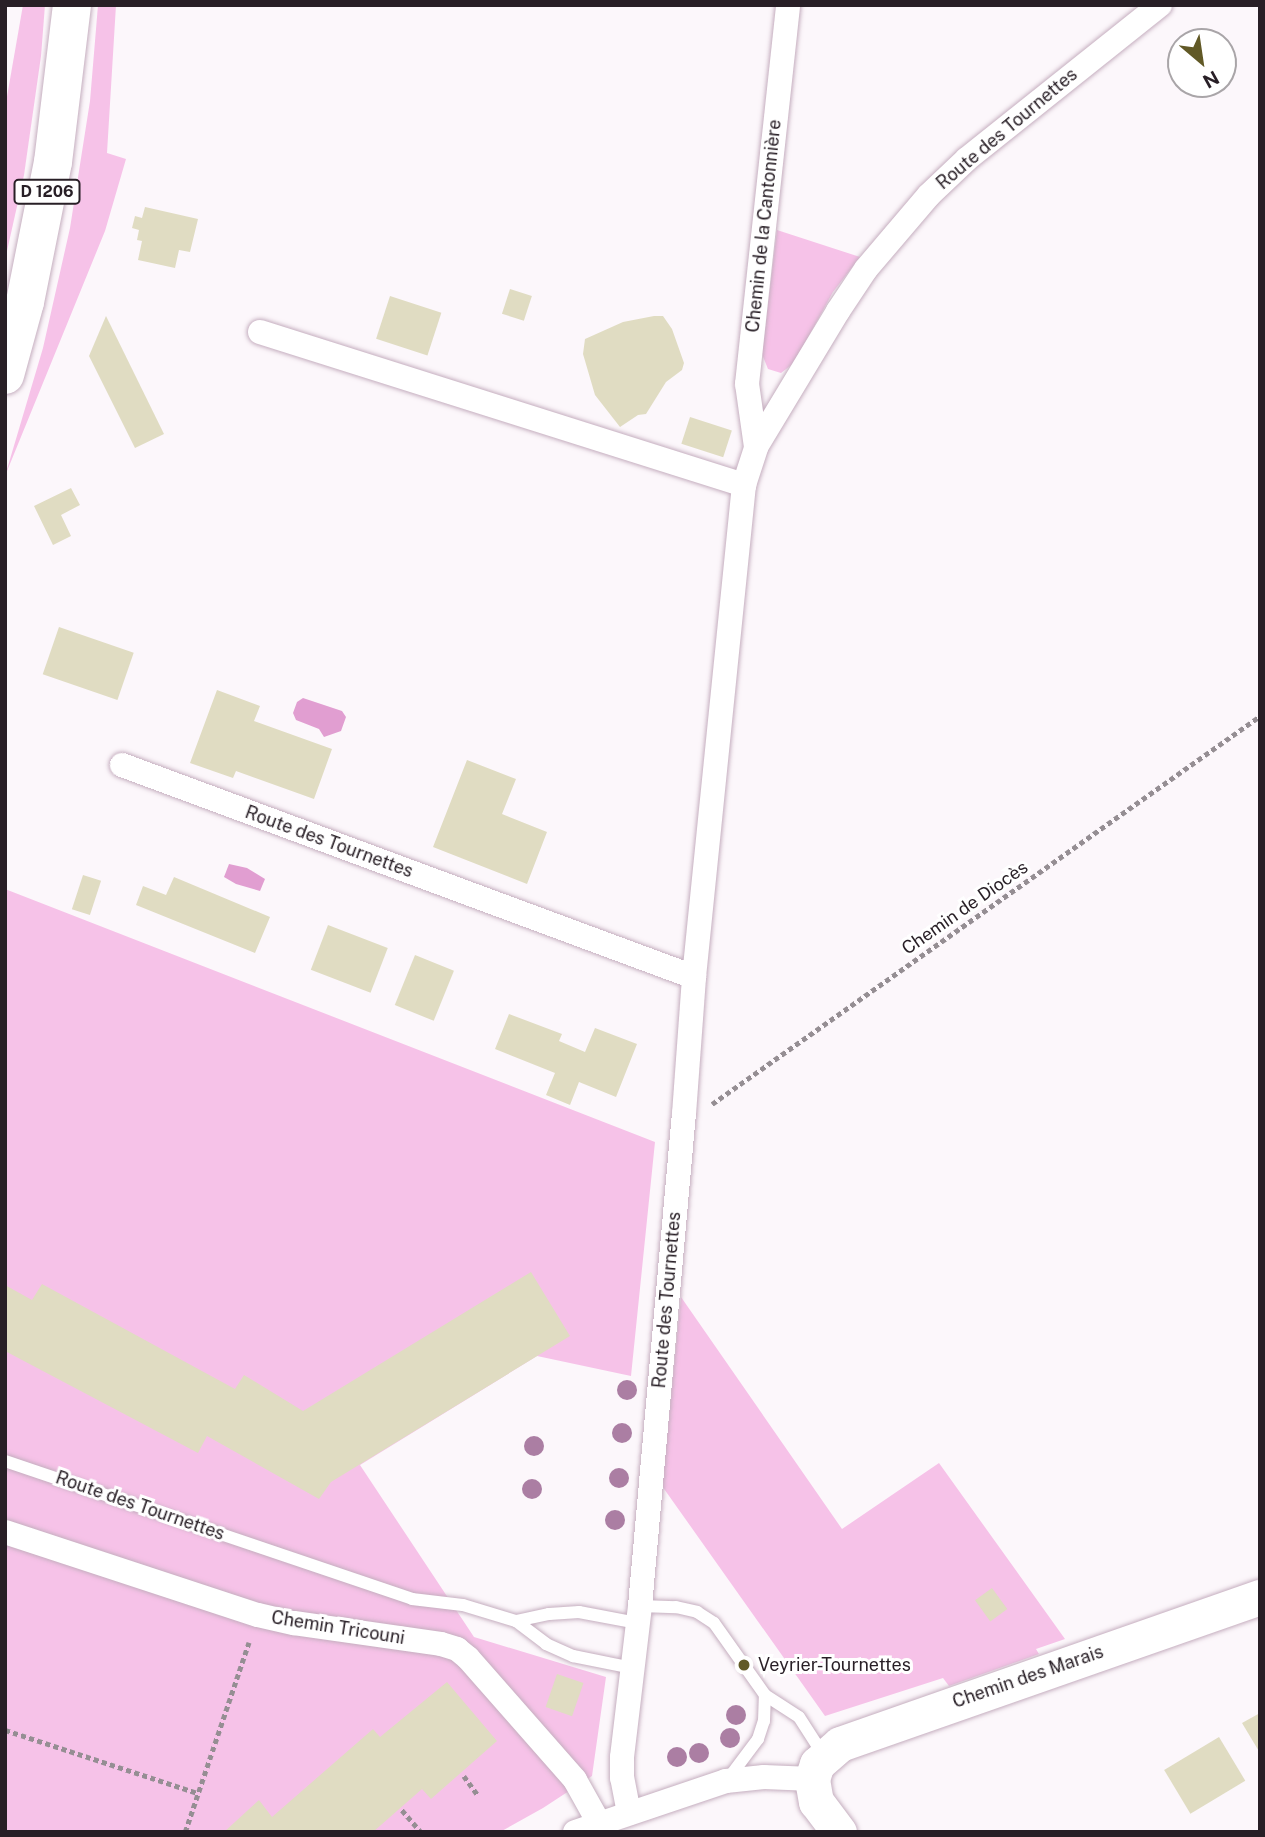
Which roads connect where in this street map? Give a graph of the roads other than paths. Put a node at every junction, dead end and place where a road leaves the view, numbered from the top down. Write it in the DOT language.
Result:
graph roads {
  1 [pos="72,5"];
  2 [pos="788,5"];
  3 [pos="1160,5"];
  4 [pos="260,332"];
  5 [pos="5,375"];
  6 [pos="756,447"];
  7 [pos="744,485"];
  8 [pos="122,765"];
  9 [pos="694,977"];
  10 [pos="5,1461"];
  11 [pos="5,1532"];
  12 [pos="1260,1597"];
  13 [pos="639,1614"];
  14 [pos="516,1621"];
  15 [pos="632,1668"];
  16 [pos="765,1695"];
  17 [pos="818,1768"];
  18 [pos="726,1781"];
  19 [pos="629,1813"];
  20 [pos="599,1824"];
  21 [pos="836,1829"];
  22 [pos="575,1832"];
  1 -- 5 [label="main road, D 1206"];
  2 -- 6 [label="street, Chemin de la Cantonnière"];
  3 -- 6 [label="street, Route des Tournettes"];
  4 -- 7 [label="street"];
  6 -- 7 [label="street, Route des Tournettes"];
  7 -- 9 [label="street, Route des Tournettes"];
  8 -- 9 [label="street, Route des Tournettes"];
  9 -- 13 [label="street, Route des Tournettes"];
  10 -- 14 [label="lane, Route des Tournettes"];
  11 -- 20 [label="street, Chemin Tricouni"];
  12 -- 17 [label="street, Chemin des Marais"];
  13 -- 14 [label="lane, Route des Tournettes"];
  13 -- 15 [label="street, Route des Tournettes"];
  13 -- 16 [label="lane"];
  14 -- 15 [label="lane, Route des Tournettes"];
  15 -- 19 [label="street, Route des Tournettes"];
  16 -- 17 [label="lane"];
  16 -- 18 [label="lane"];
  17 -- 18 [label="street"];
  17 -- 21 [label="street"];
  18 -- 19 [label="street"];
  19 -- 20 [label="street"];
  20 -- 22 [label="street"];
}
